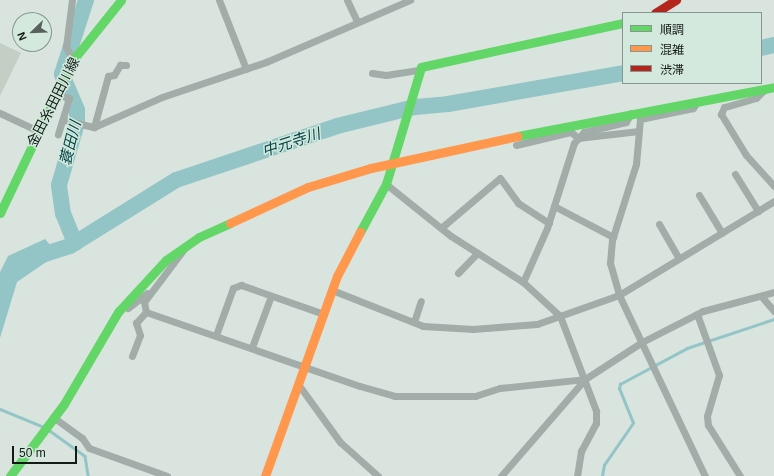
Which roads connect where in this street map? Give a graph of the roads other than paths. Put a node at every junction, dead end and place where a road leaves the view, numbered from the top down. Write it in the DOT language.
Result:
graph roads {
  1 [pos="72,0"];
  2 [pos="120,0"];
  3 [pos="219,0"];
  4 [pos="347,0"];
  5 [pos="410,0"];
  6 [pos="676,0"];
  7 [pos="657,12"];
  8 [pos="357,22"];
  9 [pos="622,23"];
  10 [pos="73,60"];
  11 [pos="126,65"];
  12 [pos="246,69"];
  13 [pos="372,73"];
  14 [pos="417,73"];
  15 [pos="774,87"];
  16 [pos="764,90"];
  17 [pos="56,94"];
  18 [pos="698,101"];
  19 [pos="0,113"];
  20 [pos="631,113"];
  21 [pos="64,120"];
  22 [pos="94,127"];
  23 [pos="38,131"];
  24 [pos="639,131"];
  25 [pos="58,134"];
  26 [pos="578,138"];
  27 [pos="516,145"];
  28 [pos="393,160"];
  29 [pos="735,174"];
  30 [pos="386,184"];
  31 [pos="774,186"];
  32 [pos="699,195"];
  33 [pos="774,201"];
  34 [pos="554,206"];
  35 [pos="758,211"];
  36 [pos="0,213"];
  37 [pos="549,223"];
  38 [pos="659,224"];
  39 [pos="441,228"];
  40 [pos="722,233"];
  41 [pos="613,237"];
  42 [pos="188,245"];
  43 [pos="477,253"];
  44 [pos="679,258"];
  45 [pos="458,273"];
  46 [pos="523,282"];
  47 [pos="152,290"];
  48 [pos="332,290"];
  49 [pos="774,292"];
  50 [pos="619,295"];
  51 [pos="271,296"];
  52 [pos="761,296"];
  53 [pos="421,301"];
  54 [pos="123,306"];
  55 [pos="774,310"];
  56 [pos="146,312"];
  57 [pos="324,314"];
  58 [pos="697,314"];
  59 [pos="560,316"];
  60 [pos="414,322"];
  61 [pos="216,335"];
  62 [pos="642,342"];
  63 [pos="252,347"];
  64 [pos="132,356"];
  65 [pos="305,366"];
  66 [pos="586,378"];
  67 [pos="298,384"];
  68 [pos="53,416"];
  69 [pos="10,476"];
  70 [pos="167,476"];
  71 [pos="265,476"];
  72 [pos="378,476"];
  73 [pos="500,476"];
  74 [pos="577,476"];
  75 [pos="705,476"];
  76 [pos="740,476"];
  1 -- 10 [label="street"];
  2 -- 10 [label="street, 金田糸田田川線"];
  3 -- 12 [label="street"];
  4 -- 8 [label="street"];
  5 -- 8 [label="street"];
  6 -- 7 [label="street"];
  8 -- 12 [label="street"];
  9 -- 14 [label="street"];
  10 -- 17 [label="street, 金田糸田田川線"];
  11 -- 22 [label="street"];
  12 -- 22 [label="street"];
  13 -- 14 [label="street"];
  14 -- 28 [label="street"];
  15 -- 16 [label="street"];
  16 -- 18 [label="street"];
  16 -- 31 [label="street"];
  17 -- 21 [label="street"];
  17 -- 23 [label="street, 金田糸田田川線"];
  18 -- 20 [label="street"];
  18 -- 24 [label="street"];
  19 -- 23 [label="street"];
  20 -- 26 [label="street"];
  20 -- 28 [label="street"];
  21 -- 22 [label="street"];
  21 -- 25 [label="street"];
  23 -- 36 [label="street, 金田糸田田川線"];
  24 -- 26 [label="street"];
  24 -- 41 [label="street"];
  26 -- 27 [label="street"];
  26 -- 34 [label="street"];
  28 -- 30 [label="street"];
  28 -- 42 [label="street"];
  29 -- 35 [label="street"];
  30 -- 39 [label="street"];
  30 -- 48 [label="street"];
  32 -- 40 [label="street"];
  33 -- 35 [label="street"];
  34 -- 37 [label="street"];
  34 -- 41 [label="street"];
  35 -- 40 [label="street"];
  37 -- 39 [label="street"];
  37 -- 46 [label="street"];
  38 -- 44 [label="street"];
  39 -- 43 [label="street"];
  40 -- 44 [label="street"];
  41 -- 50 [label="street"];
  42 -- 47 [label="street"];
  42 -- 54 [label="street"];
  43 -- 45 [label="street"];
  43 -- 46 [label="street"];
  44 -- 50 [label="street"];
  46 -- 59 [label="street"];
  47 -- 54 [label="street"];
  47 -- 56 [label="street"];
  48 -- 57 [label="street"];
  48 -- 60 [label="street"];
  49 -- 52 [label="street"];
  50 -- 59 [label="street"];
  50 -- 62 [label="street"];
  51 -- 57 [label="street"];
  51 -- 61 [label="street"];
  51 -- 63 [label="street"];
  52 -- 55 [label="street"];
  52 -- 58 [label="street"];
  53 -- 60 [label="street"];
  54 -- 68 [label="street"];
  56 -- 61 [label="street"];
  56 -- 64 [label="street"];
  57 -- 65 [label="street"];
  58 -- 62 [label="street"];
  58 -- 76 [label="street"];
  59 -- 60 [label="street"];
  59 -- 66 [label="street"];
  61 -- 63 [label="street"];
  62 -- 66 [label="street"];
  62 -- 75 [label="street"];
  63 -- 65 [label="street"];
  65 -- 66 [label="street"];
  65 -- 67 [label="street"];
  66 -- 73 [label="street"];
  66 -- 74 [label="street"];
  67 -- 71 [label="street"];
  67 -- 72 [label="street"];
  68 -- 69 [label="street"];
  68 -- 70 [label="street"];
}
